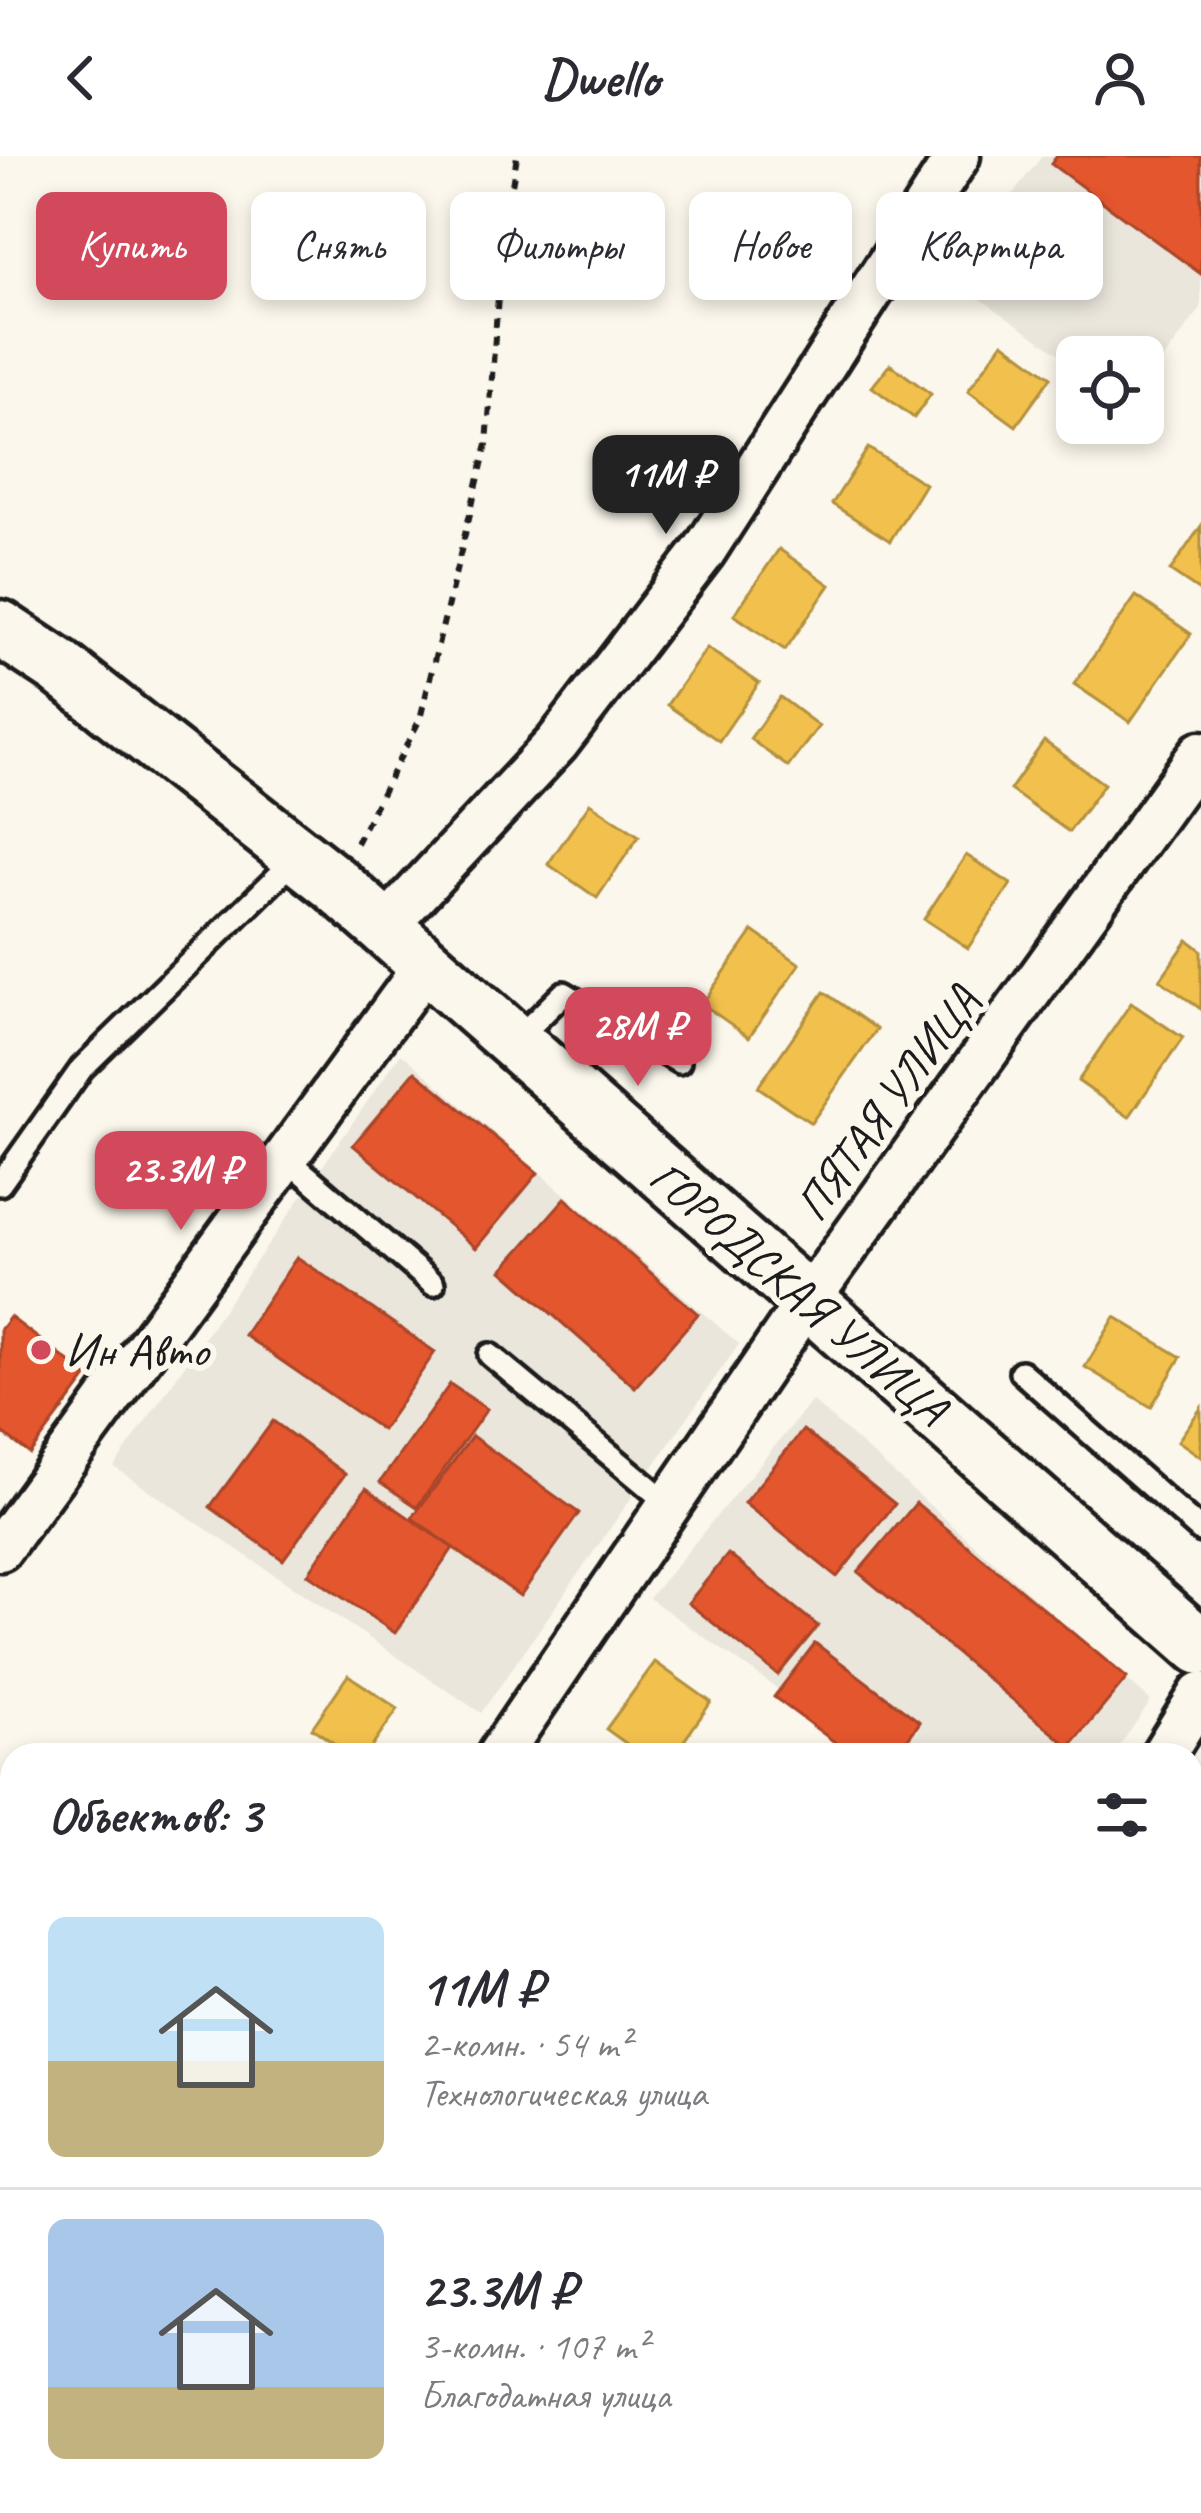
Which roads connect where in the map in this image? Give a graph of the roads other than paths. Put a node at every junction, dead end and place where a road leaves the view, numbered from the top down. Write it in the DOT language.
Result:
graph roads {
  1 [pos="958,156"];
  2 [pos="0,628"];
  3 [pos="1201,753"];
  4 [pos="318,870"];
  5 [pos="385,927"];
  6 [pos="427,964"];
  7 [pos="515,1041"];
  8 [pos="679,1062"];
  9 [pos="285,1157"];
  10 [pos="0,1184"];
  11 [pos="433,1284"];
  12 [pos="809,1299"];
  13 [pos="490,1355"];
  14 [pos="1022,1372"];
  15 [pos="670,1504"];
  16 [pos="1201,1531"];
  17 [pos="0,1550"];
  18 [pos="1201,1647"];
  19 [pos="1201,1694"];
  20 [pos="508,1743"];
  21 [pos="1170,1743"];
  1 -- 5 [label="street"];
  2 -- 4 [label="street, ГОРОДСКАЯ УЛИЦА"];
  3 -- 12 [label="street, ПЯТАЯ УЛИЦА"];
  4 -- 5 [label="street, ГОРОДСКАЯ УЛИЦА"];
  4 -- 10 [label="lane"];
  5 -- 6 [label="street, ГОРОДСКАЯ УЛИЦА"];
  6 -- 7 [label="street, ГОРОДСКАЯ УЛИЦА"];
  6 -- 9 [label="street"];
  7 -- 8 [label="lane"];
  7 -- 12 [label="street, ГОРОДСКАЯ УЛИЦА"];
  9 -- 11 [label="lane"];
  9 -- 17 [label="street"];
  12 -- 15 [label="street, ПЯТАЯ УЛИЦА"];
  12 -- 18 [label="street, ГОРОДСКАЯ УЛИЦА"];
  13 -- 15 [label="lane"];
  14 -- 16 [label="lane"];
  15 -- 20 [label="street, ПЯТАЯ УЛИЦА"];
  19 -- 21 [label="street"];
}
